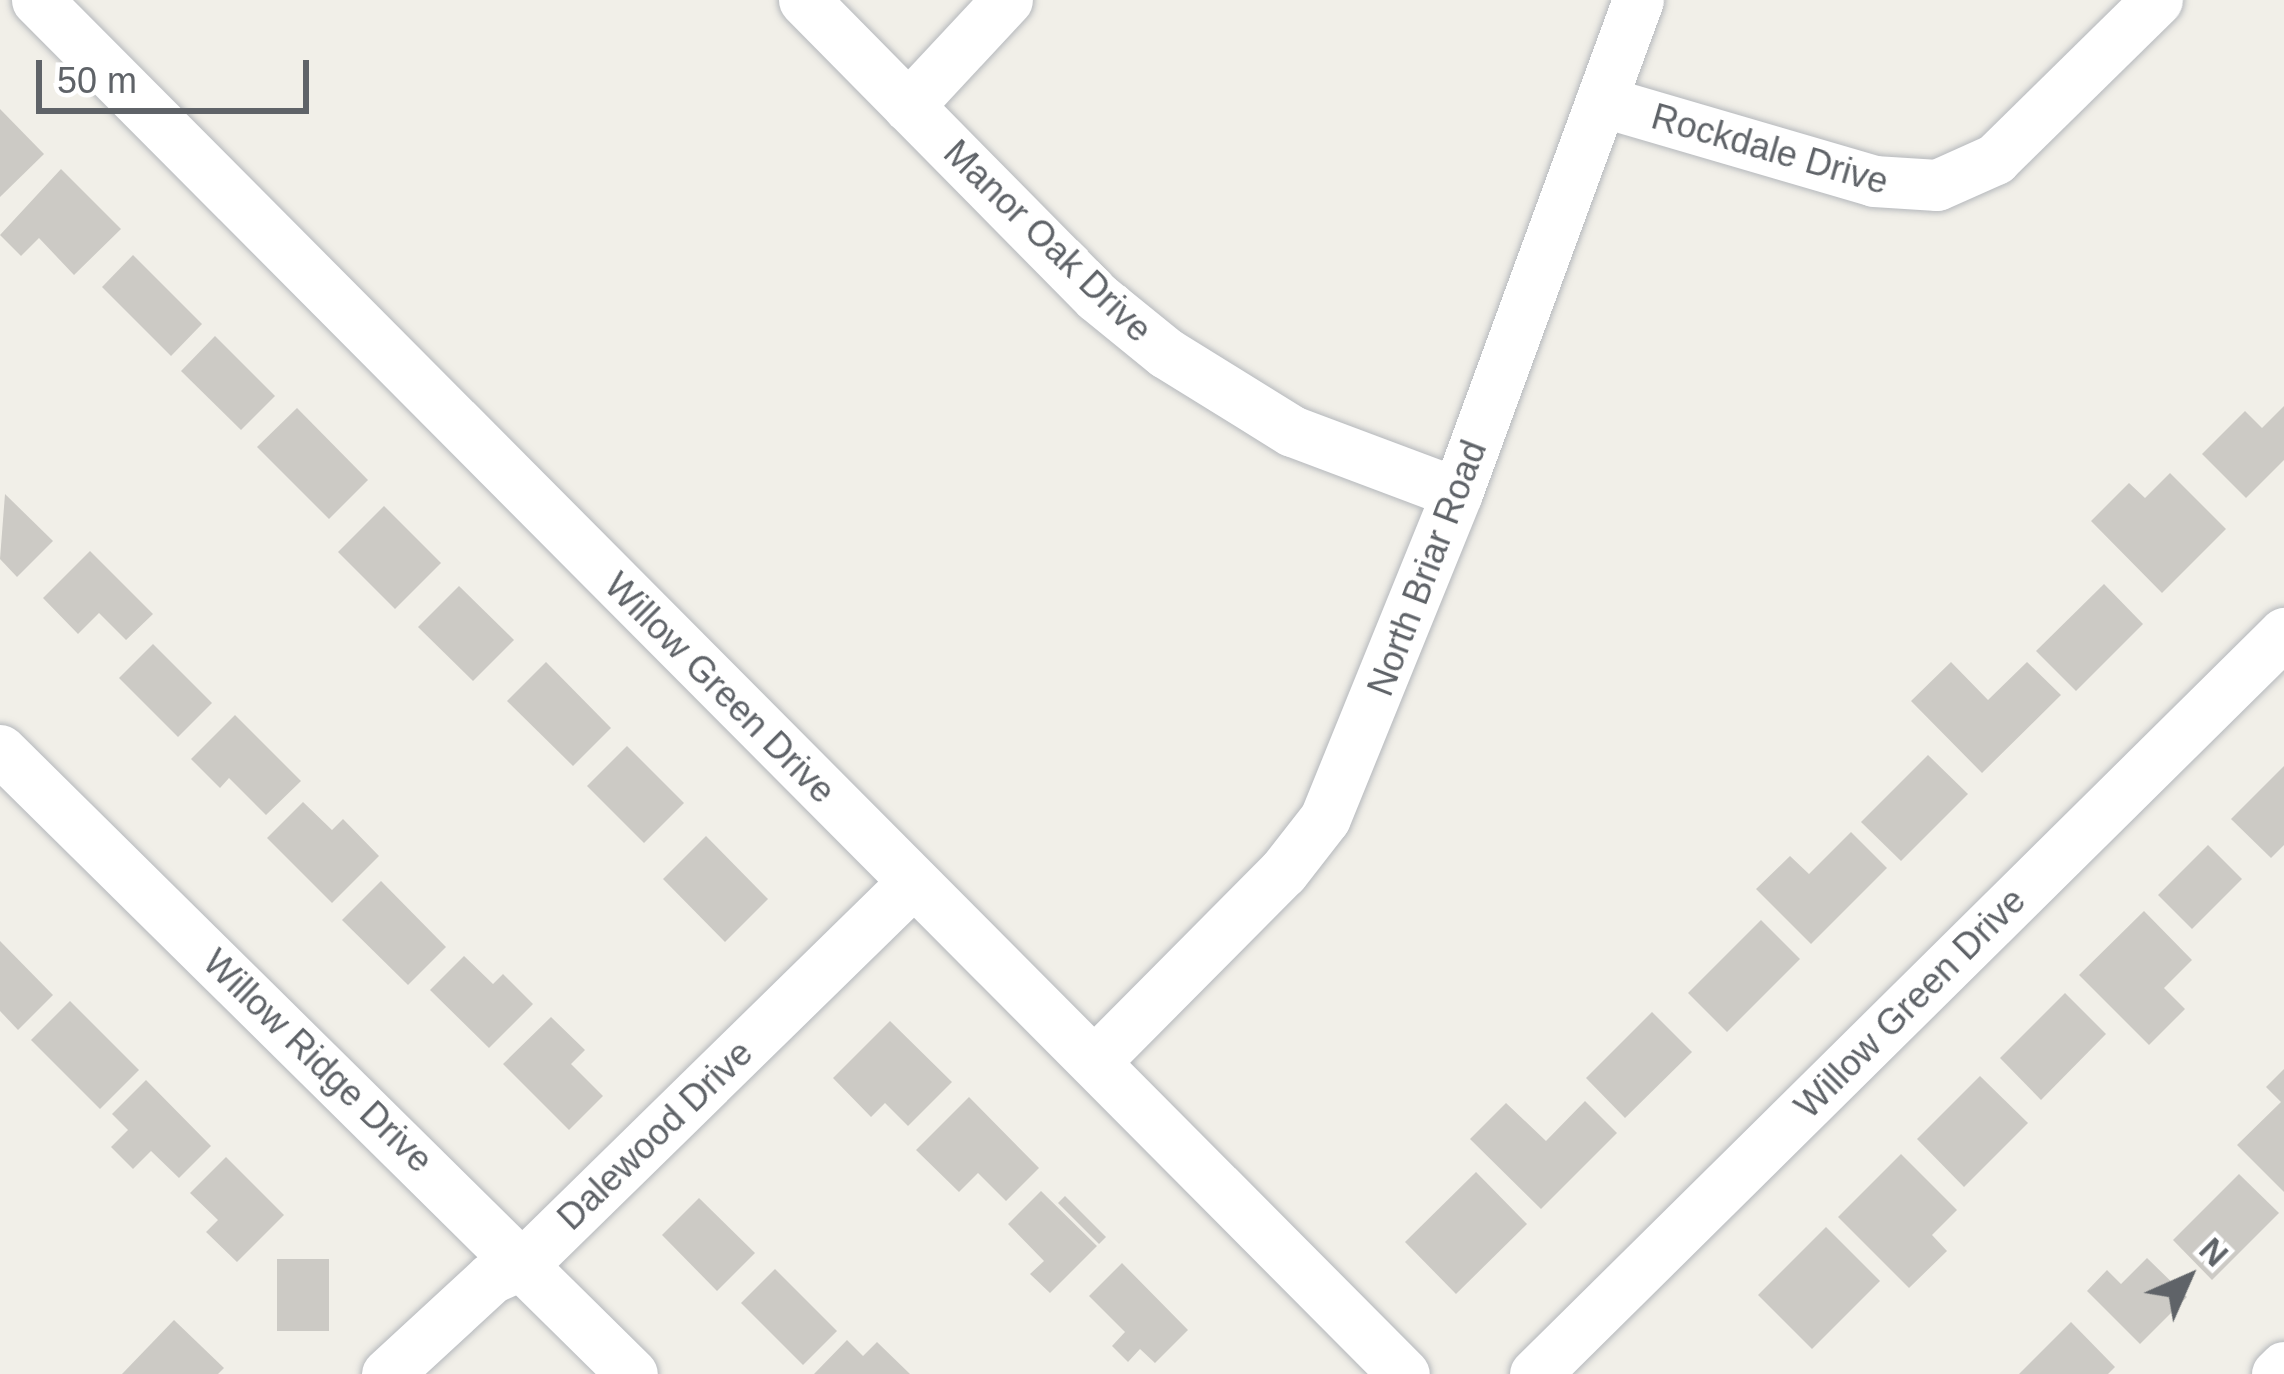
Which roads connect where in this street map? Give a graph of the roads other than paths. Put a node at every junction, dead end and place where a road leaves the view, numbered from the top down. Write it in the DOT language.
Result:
graph roads {
  1 [pos="37,0"];
  2 [pos="804,0"];
  3 [pos="1007,0"];
  4 [pos="1638,0"];
  5 [pos="2157,0"];
  6 [pos="1601,101"];
  7 [pos="908,106"];
  8 [pos="1457,493"];
  9 [pos="2284,633"];
  10 [pos="0,750"];
  11 [pos="913,882"];
  12 [pos="1095,1061"];
  13 [pos="524,1263"];
  14 [pos="2284,1367"];
  15 [pos="387,1374"];
  16 [pos="632,1374"];
  17 [pos="1404,1374"];
  18 [pos="1535,1374"];
  19 [pos="2277,1374"];
  1 -- 11 [label="street, Willow Green Drive"];
  2 -- 7 [label="street, Manor Oak Drive"];
  3 -- 7 [label="street"];
  4 -- 6 [label="street, North Briar Road"];
  5 -- 6 [label="street, Rockdale Drive"];
  6 -- 8 [label="street, North Briar Road"];
  7 -- 8 [label="street, Manor Oak Drive"];
  8 -- 12 [label="street, North Briar Road"];
  9 -- 18 [label="street, Willow Green Drive"];
  10 -- 13 [label="street, Willow Ridge Drive"];
  11 -- 12 [label="street, Willow Green Drive"];
  11 -- 13 [label="street, Dalewood Drive"];
  12 -- 17 [label="street, Willow Green Drive"];
  13 -- 15 [label="street, Dalewood Drive"];
  13 -- 16 [label="street, Willow Ridge Drive"];
  14 -- 19 [label="street"];
}
